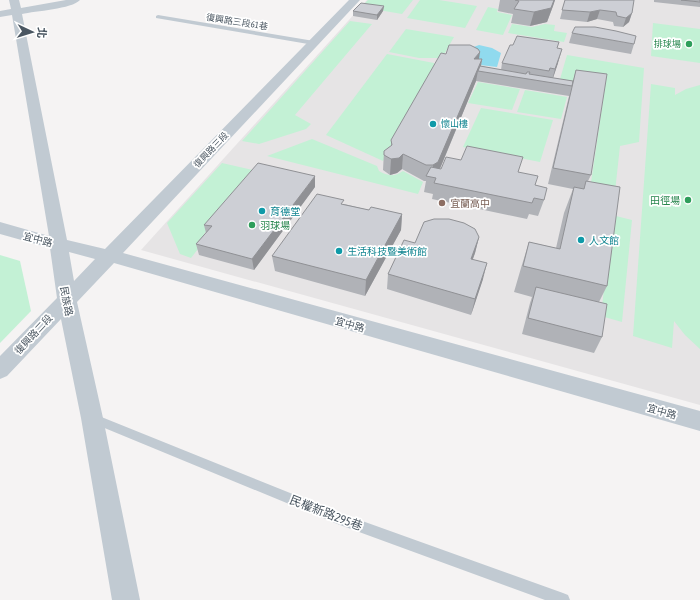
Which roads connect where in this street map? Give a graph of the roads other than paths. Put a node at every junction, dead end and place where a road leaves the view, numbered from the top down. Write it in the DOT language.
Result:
graph roads {
  1 [pos="75,0"];
  2 [pos="356,0"];
  3 [pos="15,6"];
  4 [pos="0,14"];
  5 [pos="158,17"];
  6 [pos="314,43"];
  7 [pos="0,228"];
  8 [pos="58,244"];
  9 [pos="110,256"];
  10 [pos="67,299"];
  11 [pos="0,370"];
  12 [pos="92,418"];
  13 [pos="700,421"];
  14 [pos="126,600"];
  15 [pos="563,600"];
  1 -- 3 [label="street"];
  2 -- 6 [label="street, 復興路三段"];
  3 -- 4 [label="street"];
  3 -- 8 [label="street, 民族路"];
  5 -- 6 [label="lane, 復興路三段61巷"];
  6 -- 9 [label="street, 復興路三段"];
  7 -- 8 [label="street, 宜中路"];
  8 -- 9 [label="street, 宜中路"];
  8 -- 10 [label="street, 民族路"];
  9 -- 10 [label="street, 復興路三段"];
  9 -- 13 [label="street, 宜中路"];
  10 -- 11 [label="street, 復興路二段"];
  10 -- 12 [label="street, 民族路"];
  12 -- 14 [label="street, 民族路"];
  12 -- 15 [label="lane, 民權新路295巷"];
}
